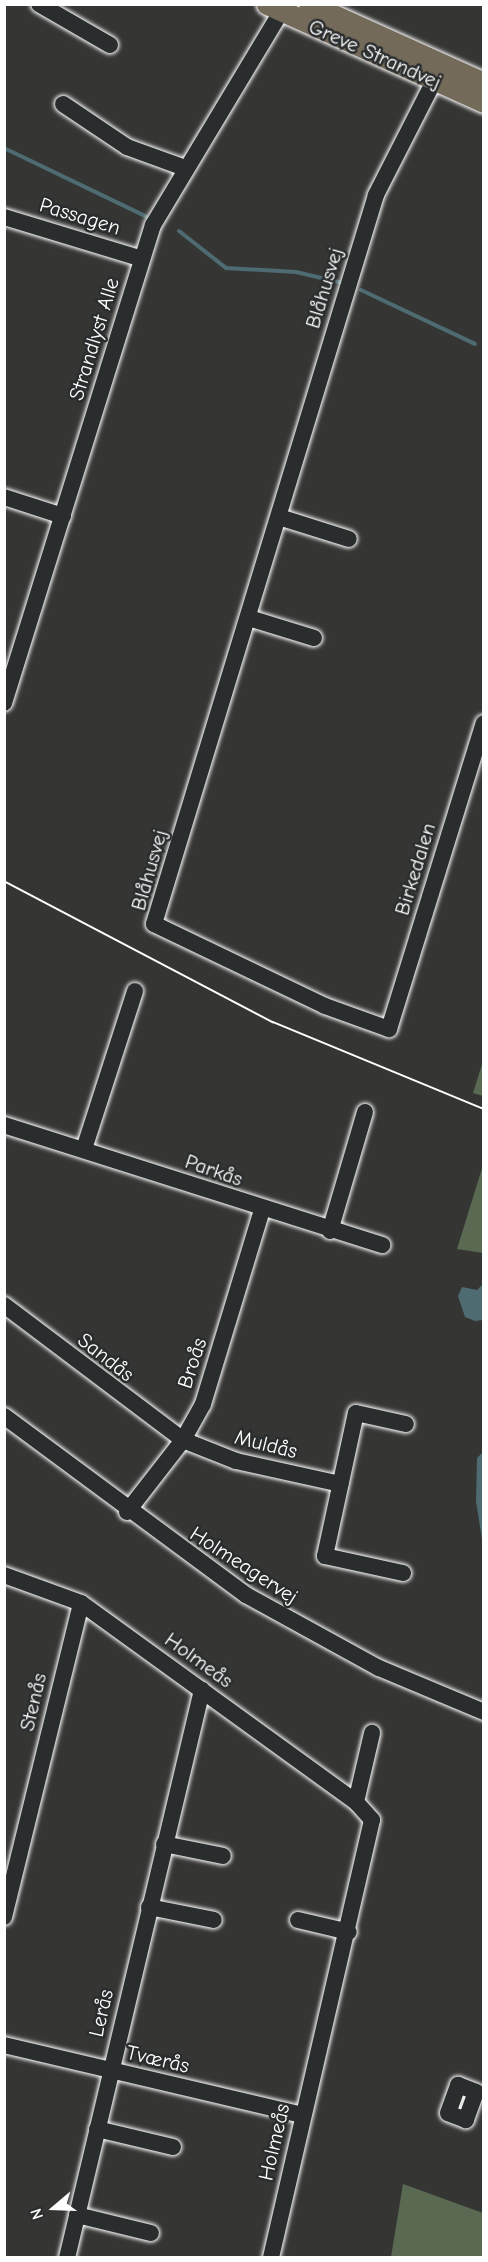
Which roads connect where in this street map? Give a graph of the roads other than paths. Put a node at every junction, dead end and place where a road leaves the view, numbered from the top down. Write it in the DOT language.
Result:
graph roads {
  1 [pos="39,4"];
  2 [pos="309,4"];
  3 [pos="274,8"];
  4 [pos="110,45"];
  5 [pos="434,81"];
  6 [pos="483,83"];
  7 [pos="483,102"];
  8 [pos="63,104"];
  9 [pos="185,168"];
  10 [pos="4,217"];
  11 [pos="142,259"];
  12 [pos="4,497"];
  13 [pos="63,516"];
  14 [pos="279,517"];
  15 [pos="349,538"];
  16 [pos="249,618"];
  17 [pos="314,638"];
  18 [pos="4,703"];
  19 [pos="483,723"];
  20 [pos="135,991"];
  21 [pos="389,1029"];
  22 [pos="365,1112"];
  23 [pos="4,1125"];
  24 [pos="84,1149"];
  25 [pos="262,1210"];
  26 [pos="330,1231"];
  27 [pos="382,1245"];
  28 [pos="4,1305"];
  29 [pos="4,1416"];
  30 [pos="406,1424"];
  31 [pos="183,1440"];
  32 [pos="341,1484"];
  33 [pos="128,1512"];
  34 [pos="403,1573"];
  35 [pos="4,1575"];
  36 [pos="81,1603"];
  37 [pos="202,1690"];
  38 [pos="483,1712"];
  39 [pos="372,1733"];
  40 [pos="356,1802"];
  41 [pos="164,1844"];
  42 [pos="223,1856"];
  43 [pos="149,1907"];
  44 [pos="4,1917"];
  45 [pos="214,1920"];
  46 [pos="298,1920"];
  47 [pos="349,1932"];
  48 [pos="4,2045"];
  49 [pos="111,2071"];
  50 [pos="303,2115"];
  51 [pos="97,2129"];
  52 [pos="173,2146"];
  53 [pos="77,2215"];
  54 [pos="151,2232"];
  55 [pos="67,2258"];
  56 [pos="271,2258"];
  1 -- 4 [label="street"];
  2 -- 6 [label="main road, Greve Strandvej"];
  3 -- 5 [label="main road, Greve Strandvej"];
  3 -- 9 [label="street, Strandlyst Alle"];
  5 -- 7 [label="main road, Greve Strandvej"];
  5 -- 14 [label="street, Blåhusvej"];
  8 -- 9 [label="street"];
  9 -- 11 [label="street, Strandlyst Alle"];
  10 -- 11 [label="street, Passagen"];
  11 -- 13 [label="street, Strandlyst Alle"];
  12 -- 13 [label="street"];
  13 -- 18 [label="street, Strandlyst Alle"];
  14 -- 15 [label="street"];
  14 -- 16 [label="street, Blåhusvej"];
  16 -- 17 [label="street"];
  16 -- 21 [label="street, Blåhusvej"];
  19 -- 21 [label="street, Birkedalen"];
  20 -- 24 [label="street"];
  22 -- 26 [label="street"];
  23 -- 24 [label="street, Parkås"];
  24 -- 25 [label="street, Parkås"];
  25 -- 26 [label="street, Parkås"];
  25 -- 31 [label="street, Broås"];
  26 -- 27 [label="street, Parkås"];
  28 -- 31 [label="street, Sandås"];
  29 -- 33 [label="street, Holmeagervej"];
  30 -- 32 [label="street"];
  31 -- 32 [label="street, Muldås"];
  31 -- 33 [label="street, Broås"];
  32 -- 34 [label="street"];
  33 -- 38 [label="street, Holmeagervej"];
  35 -- 36 [label="street, Holmeås"];
  36 -- 37 [label="street, Holmeås"];
  36 -- 44 [label="street, Stenås"];
  37 -- 40 [label="street, Holmeås"];
  37 -- 41 [label="street, Lerås"];
  39 -- 40 [label="street"];
  40 -- 47 [label="street, Holmeås"];
  41 -- 42 [label="street"];
  41 -- 43 [label="street, Lerås"];
  43 -- 45 [label="street"];
  43 -- 49 [label="street, Lerås"];
  46 -- 47 [label="street"];
  47 -- 50 [label="street, Holmeås"];
  48 -- 49 [label="street, Tværås"];
  49 -- 50 [label="street, Tværås"];
  49 -- 51 [label="street, Lerås"];
  50 -- 56 [label="street, Holmeås"];
  51 -- 52 [label="street"];
  51 -- 53 [label="street, Lerås"];
  53 -- 54 [label="street"];
  53 -- 55 [label="street, Lerås"];
}
